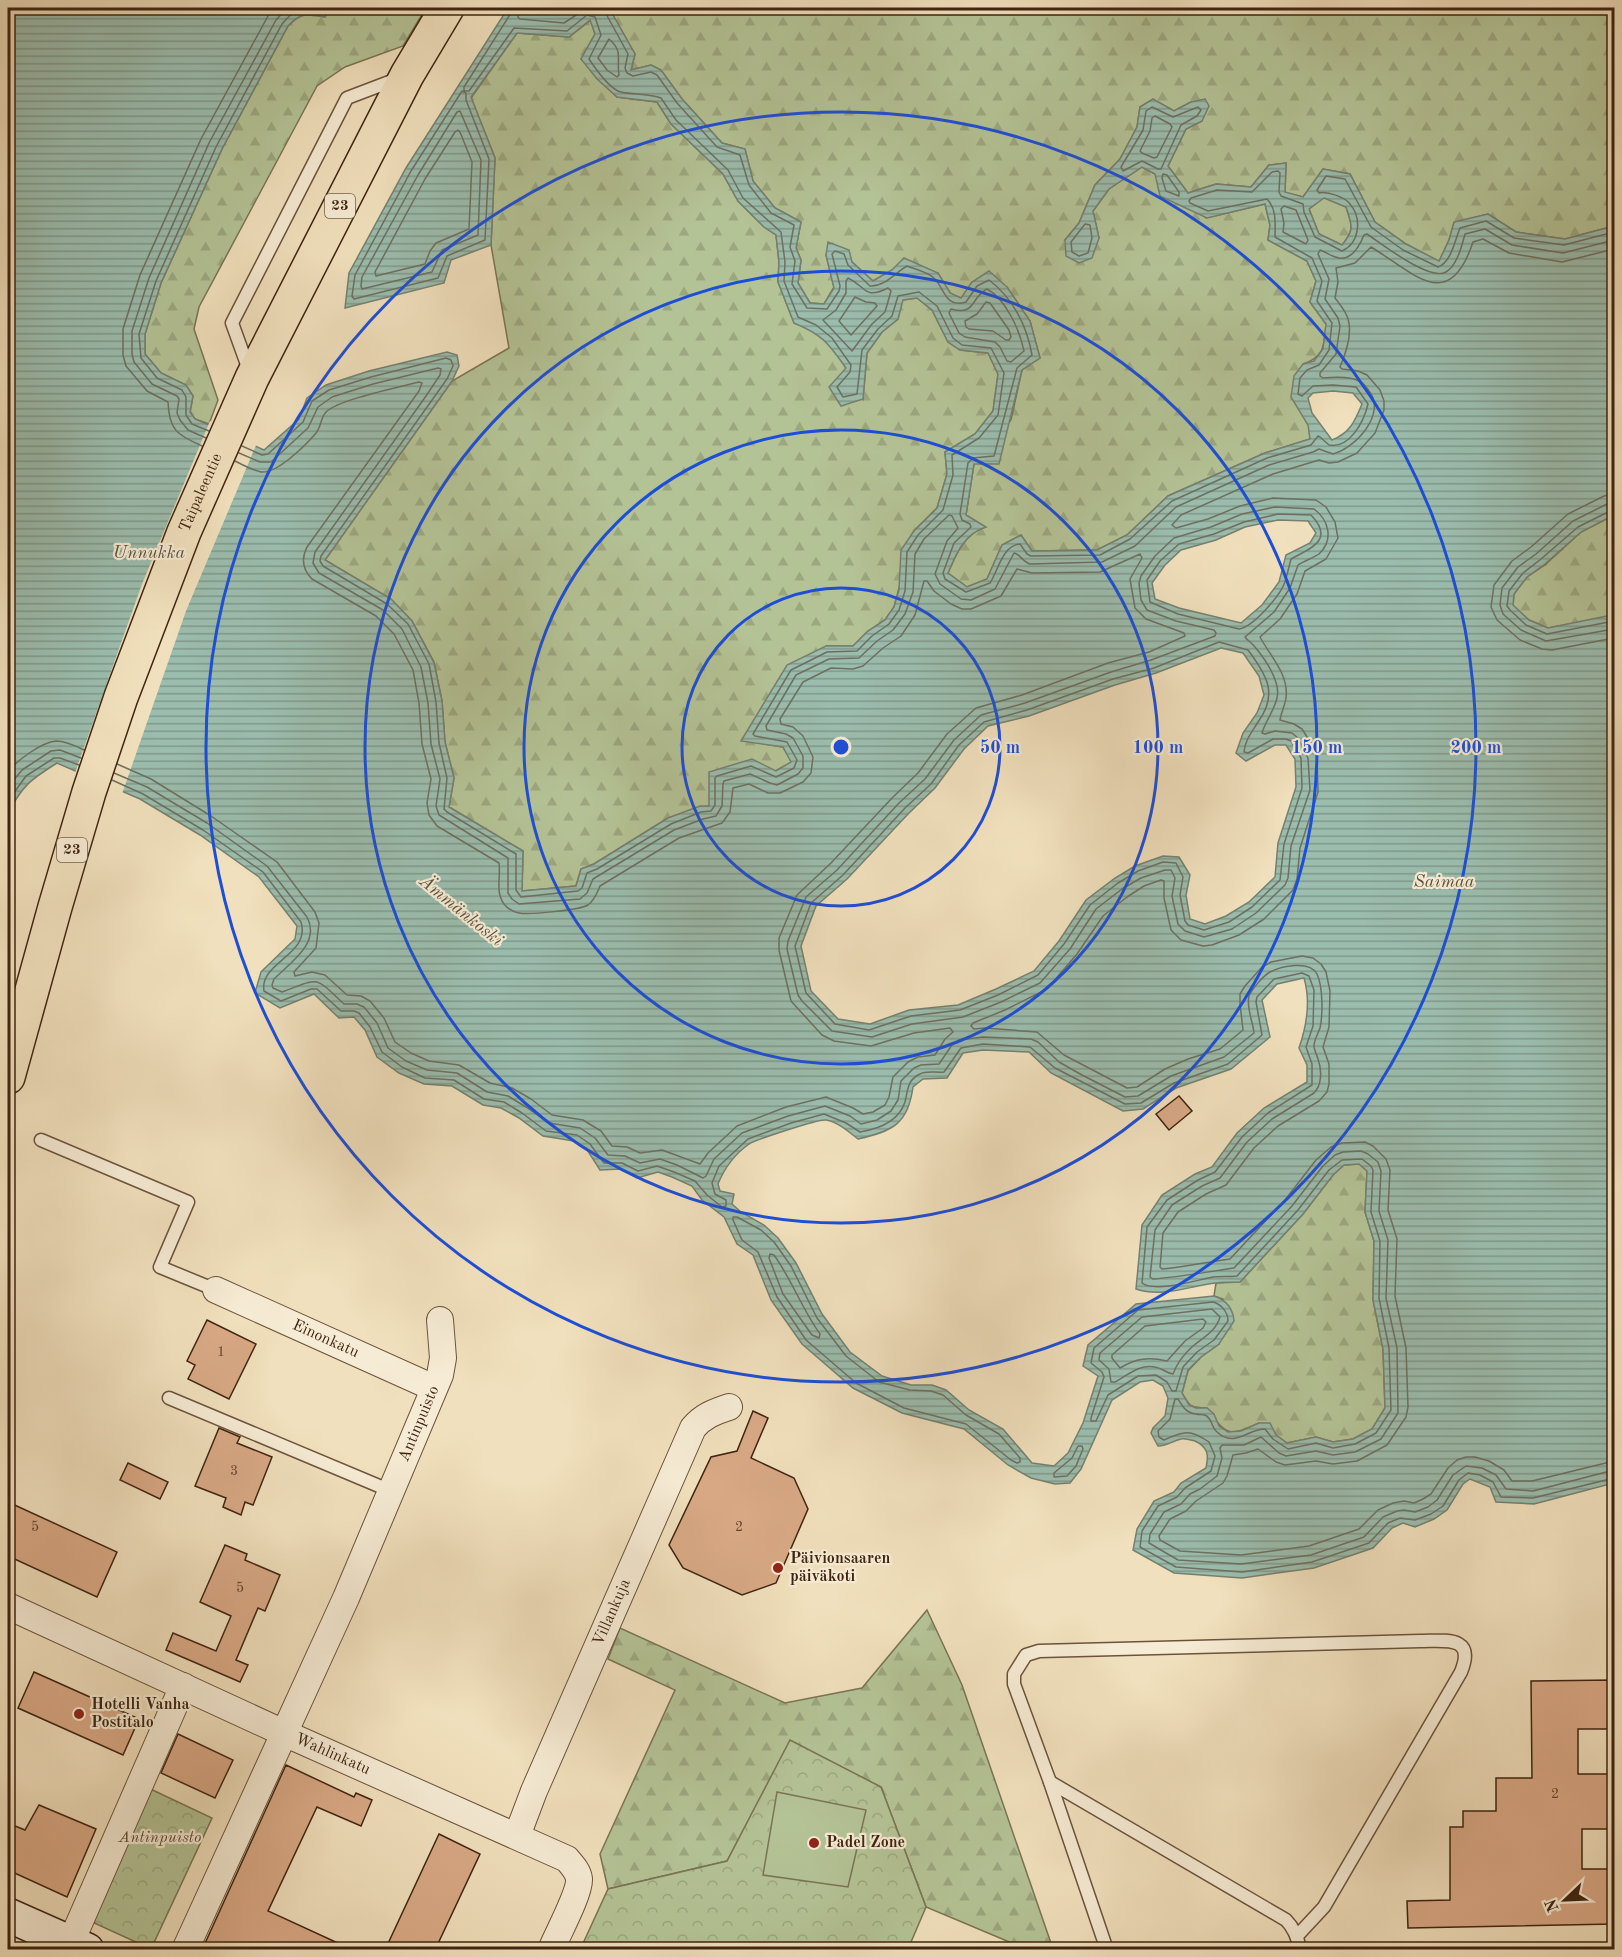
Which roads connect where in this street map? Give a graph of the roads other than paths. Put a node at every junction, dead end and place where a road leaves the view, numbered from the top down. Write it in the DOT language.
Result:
graph roads {
  1 [pos="447,8"];
  2 [pos="407,75"];
  3 [pos="252,378"];
  4 [pos="8,1077"];
  5 [pos="41,1140"];
  6 [pos="216,1290"];
  7 [pos="440,1320"];
  8 [pos="434,1388"];
  9 [pos="169,1398"];
  10 [pos="729,1407"];
  11 [pos="391,1491"];
  12 [pos="8,1606"];
  13 [pos="183,1686"];
  14 [pos="284,1733"];
  15 [pos="1050,1782"];
  16 [pos="517,1836"];
  17 [pos="8,1915"];
  18 [pos="1297,1936"];
  19 [pos="79,1946"];
  20 [pos="185,1950"];
  21 [pos="551,1950"];
  22 [pos="1107,1950"];
  23 [pos="1300,1950"];
  1 -- 2 [label="highway, Taipaleentie / 23"];
  2 -- 3 [label="highway, Taipaleentie / 23"];
  2 -- 3 [label="lane"];
  3 -- 4 [label="highway, Taipaleentie / 23"];
  5 -- 6 [label="lane"];
  6 -- 8 [label="street, Einonkatu"];
  7 -- 8 [label="street, Antinpuisto"];
  8 -- 11 [label="street, Antinpuisto"];
  9 -- 11 [label="lane"];
  10 -- 16 [label="street, Villankuja"];
  11 -- 14 [label="street, Antinpuisto"];
  12 -- 13 [label="street, Wahlinkatu"];
  13 -- 14 [label="street, Wahlinkatu"];
  13 -- 19 [label="street"];
  14 -- 16 [label="street, Wahlinkatu"];
  14 -- 20 [label="street, Antinpuisto"];
  15 -- 18 [label="lane"];
  15 -- 18 [label="lane"];
  15 -- 22 [label="lane"];
  16 -- 21 [label="street, Wahlinkatu"];
  17 -- 19 [label="street"];
  18 -- 23 [label="lane"];
}
